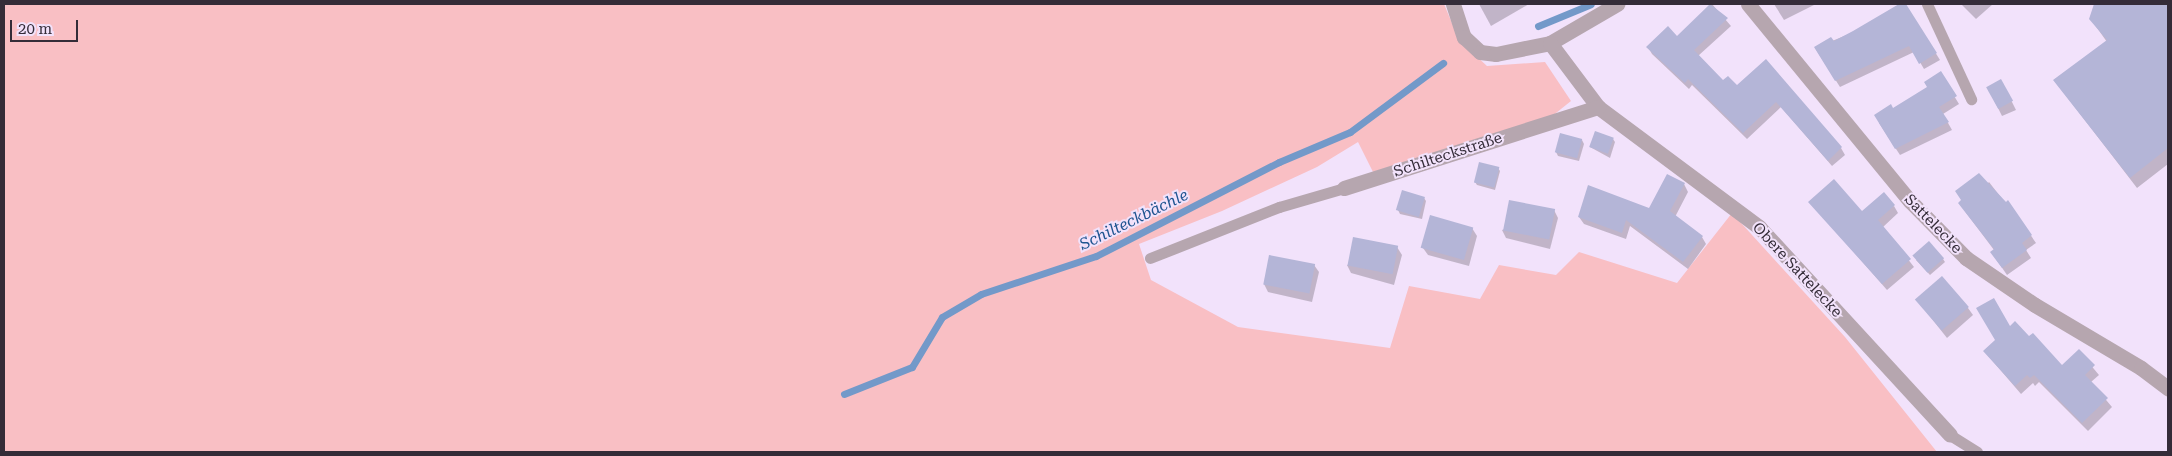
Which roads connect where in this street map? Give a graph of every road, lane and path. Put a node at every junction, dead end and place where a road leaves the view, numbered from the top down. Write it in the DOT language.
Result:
graph roads {
  1 [pos="1453,4"];
  2 [pos="1618,4"];
  3 [pos="1748,4"];
  4 [pos="1927,4"];
  5 [pos="1550,42"];
  6 [pos="1971,99"];
  7 [pos="1598,107"];
  8 [pos="1344,188"];
  9 [pos="1150,258"];
  10 [pos="2168,388"];
  11 [pos="1950,435"];
  12 [pos="1977,452"];
  1 -- 5 [label="street"];
  2 -- 5 [label="street"];
  3 -- 10 [label="street, Sattelecke"];
  4 -- 6 [label="lane"];
  5 -- 7 [label="street"];
  7 -- 8 [label="street, Schilteckstraße"];
  7 -- 11 [label="street, Obere Sattelecke"];
  8 -- 9 [label="lane, Schilteckstraße"];
  11 -- 12 [label="lane, Obere Sattelecke"];
}
